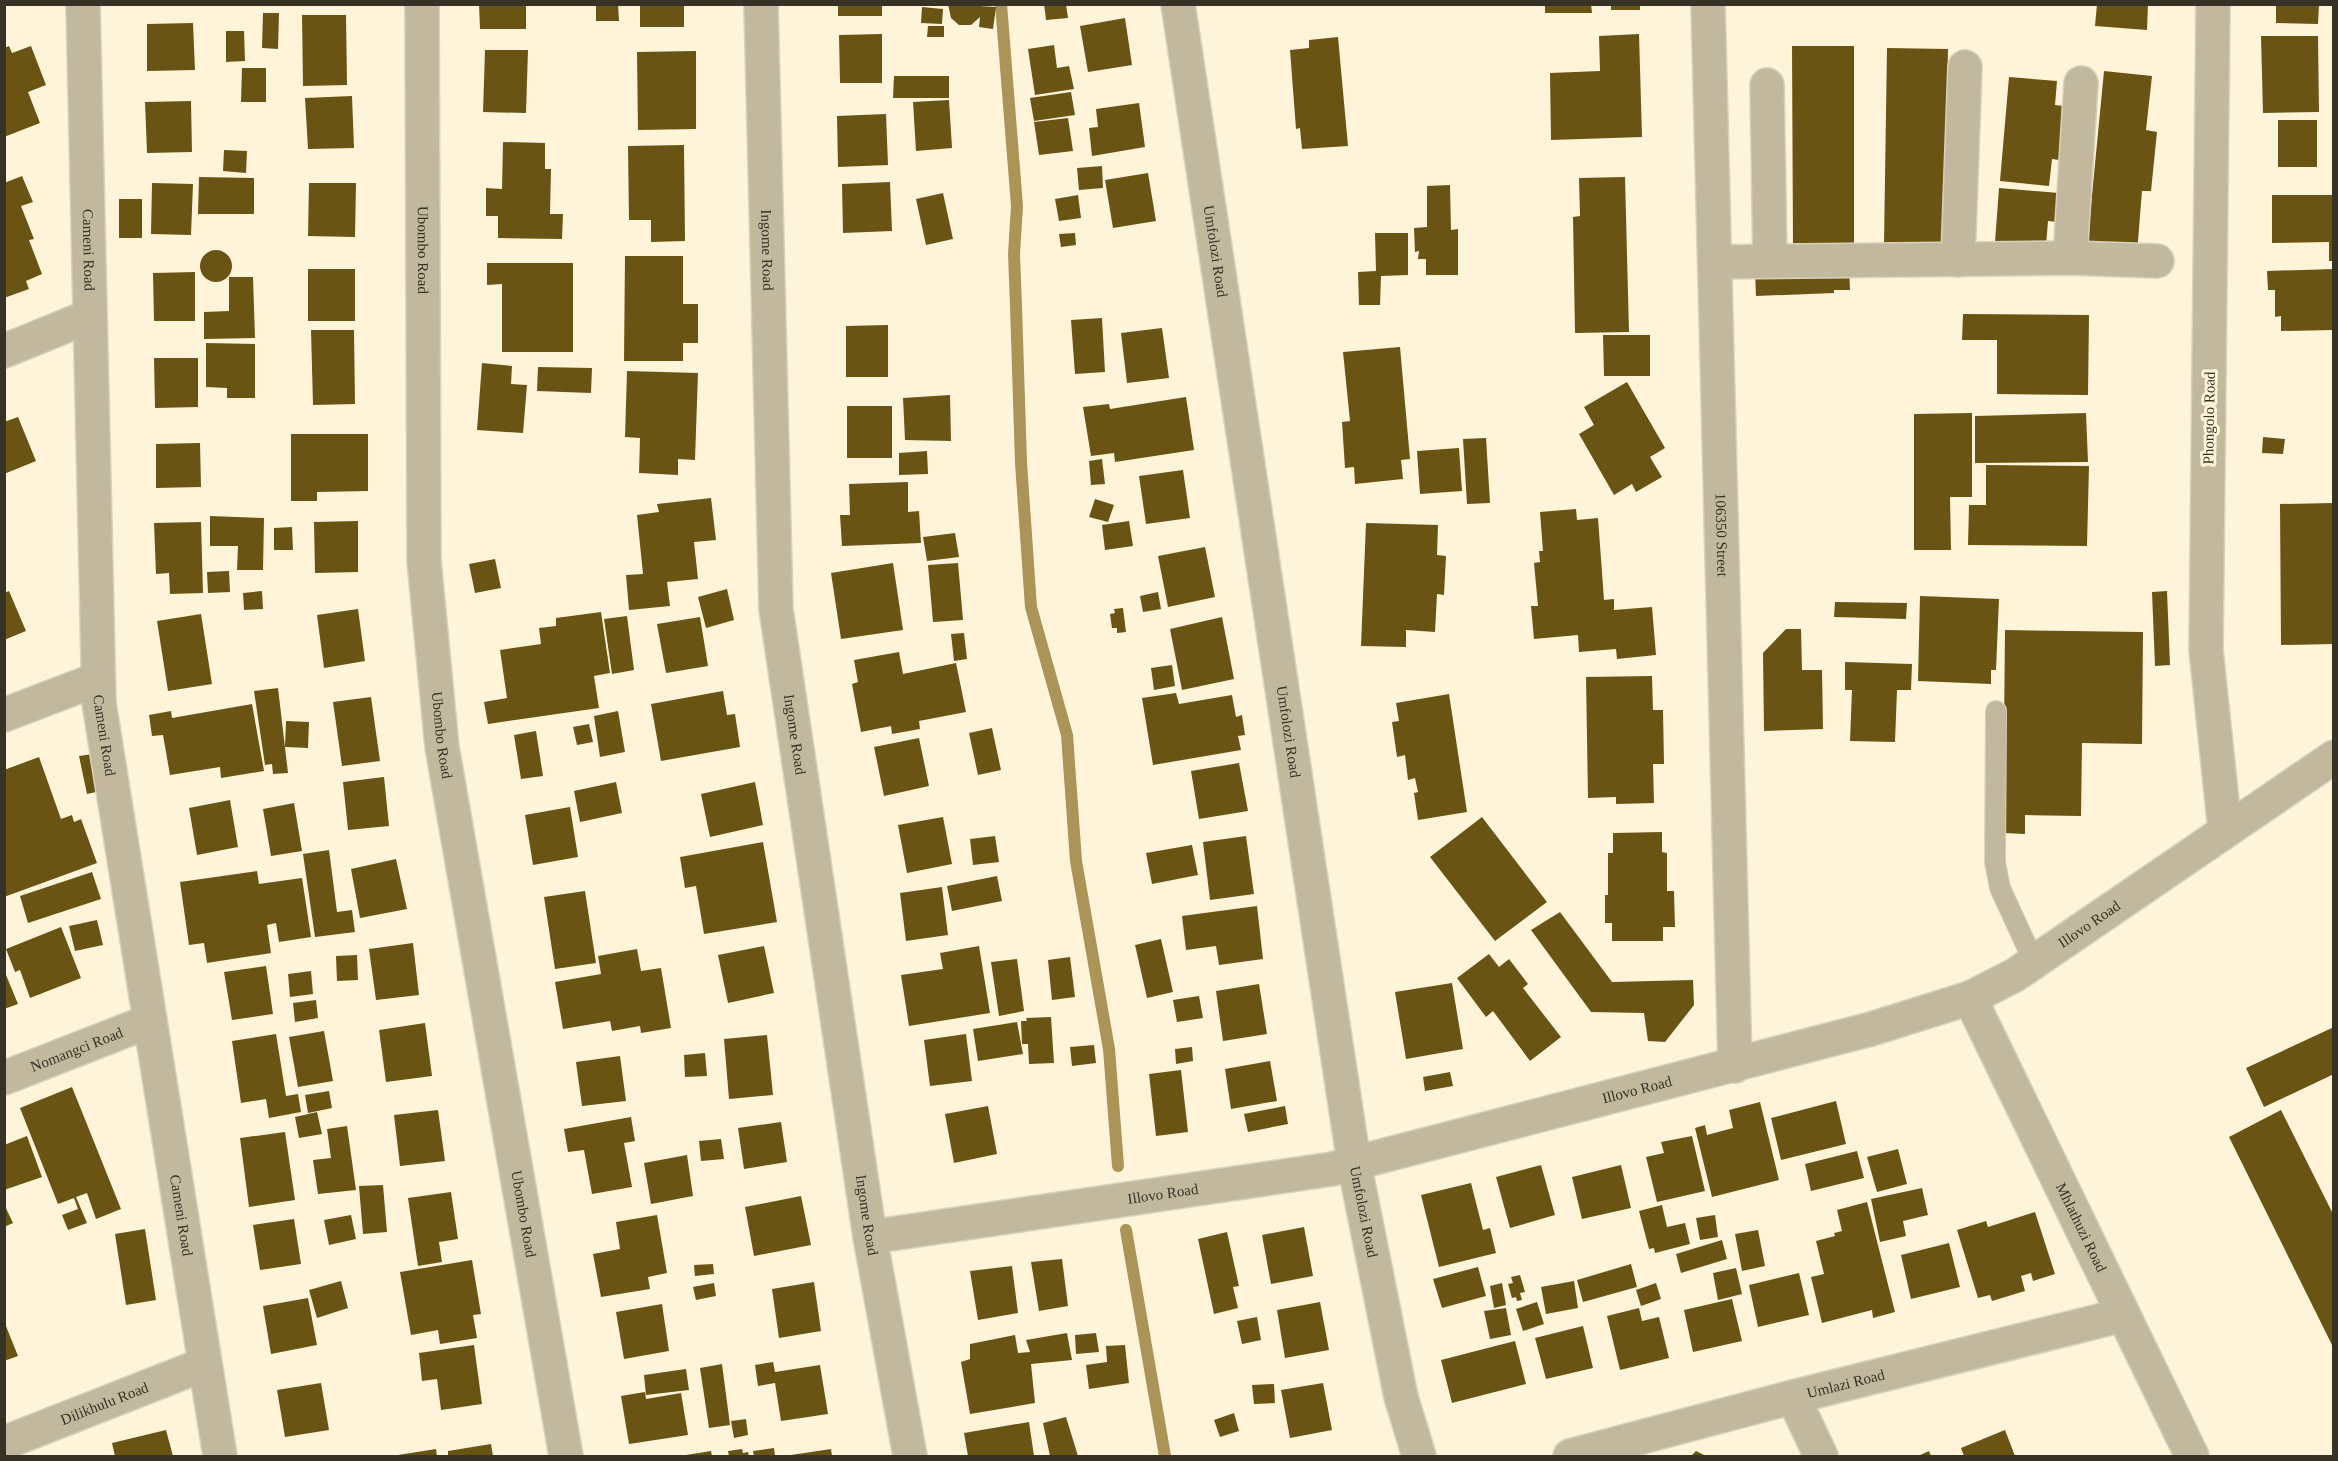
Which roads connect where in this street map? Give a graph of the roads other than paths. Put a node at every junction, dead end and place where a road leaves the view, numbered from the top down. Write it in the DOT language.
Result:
graph roads {
  1 [pos="83,4"];
  2 [pos="422,4"];
  3 [pos="761,4"];
  4 [pos="1178,4"];
  5 [pos="1708,4"];
  6 [pos="2213,4"];
  7 [pos="1965,67"];
  8 [pos="2081,83"];
  9 [pos="1767,85"];
  10 [pos="2070,258"];
  11 [pos="1770,260"];
  12 [pos="1958,260"];
  13 [pos="2157,261"];
  14 [pos="1715,262"];
  15 [pos="90,316"];
  16 [pos="4,351"];
  17 [pos="98,679"];
  18 [pos="1996,711"];
  19 [pos="4,715"];
  20 [pos="2334,757"];
  21 [pos="2224,830"];
  22 [pos="2034,962"];
  23 [pos="1970,998"];
  24 [pos="150,1021"];
  25 [pos="1735,1066"];
  26 [pos="4,1078"];
  27 [pos="1354,1162"];
  28 [pos="870,1237"];
  29 [pos="2123,1315"];
  30 [pos="205,1364"];
  31 [pos="1793,1397"];
  32 [pos="4,1443"];
  33 [pos="220,1456"];
  34 [pos="566,1456"];
  35 [pos="910,1456"];
  36 [pos="1419,1456"];
  37 [pos="1570,1456"];
  38 [pos="1821,1456"];
  39 [pos="2192,1456"];
  1 -- 15 [label="street, Cameni Road"];
  2 -- 34 [label="street, Ubombo Road"];
  3 -- 28 [label="street, Ingome Road"];
  4 -- 27 [label="street, Umfolozi Road"];
  5 -- 14 [label="street, 106350 Street"];
  6 -- 21 [label="street, Phongolo Road"];
  7 -- 12 [label="street"];
  8 -- 10 [label="street"];
  9 -- 11 [label="street"];
  10 -- 12 [label="street"];
  10 -- 13 [label="street"];
  11 -- 12 [label="street"];
  11 -- 14 [label="street"];
  14 -- 25 [label="street, 106350 Street"];
  15 -- 16 [label="street"];
  15 -- 17 [label="street, Cameni Road"];
  17 -- 19 [label="street"];
  17 -- 24 [label="street, Cameni Road"];
  18 -- 22 [label="lane"];
  20 -- 21 [label="street, Illovo Road"];
  21 -- 22 [label="street, Illovo Road"];
  22 -- 23 [label="street, Illovo Road"];
  23 -- 25 [label="street, Illovo Road"];
  23 -- 29 [label="street, Mhlathuzi Road"];
  24 -- 26 [label="street, Nomangci Road"];
  24 -- 30 [label="street, Cameni Road"];
  25 -- 27 [label="street, Illovo Road"];
  27 -- 28 [label="street, Illovo Road"];
  27 -- 36 [label="street, Umfolozi Road"];
  28 -- 35 [label="street, Ingome Road"];
  29 -- 31 [label="street, Umlazi Road"];
  29 -- 39 [label="street, Mhlathuzi Road"];
  30 -- 32 [label="street, Dilikhulu Road"];
  30 -- 33 [label="street, Cameni Road"];
  31 -- 37 [label="street, Umlazi Road"];
  31 -- 38 [label="street"];
}
